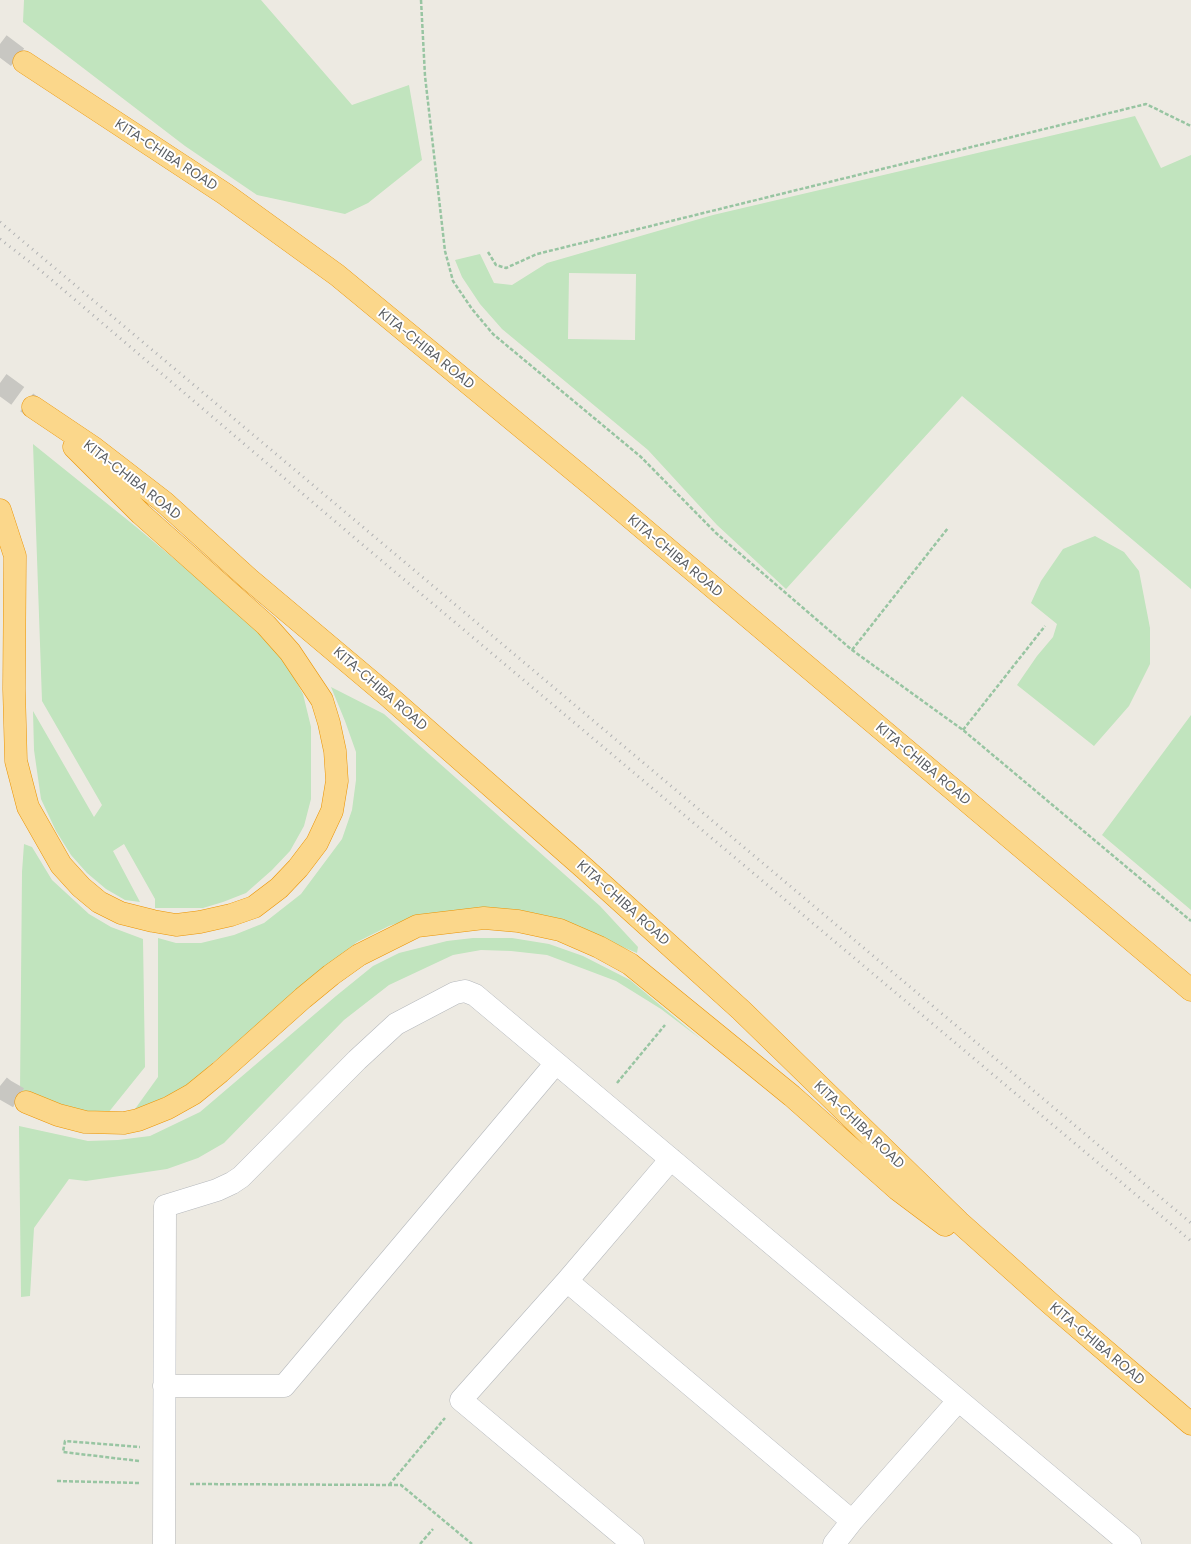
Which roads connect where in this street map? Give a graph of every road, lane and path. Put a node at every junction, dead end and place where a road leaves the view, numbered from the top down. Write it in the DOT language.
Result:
graph roads {
  1 [pos="421,0"];
  2 [pos="24,62"];
  3 [pos="1191,126"];
  4 [pos="488,252"];
  5 [pos="0,510"];
  6 [pos="948,528"];
  7 [pos="1045,626"];
  8 [pos="852,650"];
  9 [pos="963,730"];
  10 [pos="1191,921"];
  11 [pos="1191,990"];
  12 [pos="667,1023"];
  13 [pos="556,1063"];
  14 [pos="616,1084"];
  15 [pos="26,1102"];
  16 [pos="671,1159"];
  17 [pos="567,1281"];
  18 [pos="1052,1305"];
  19 [pos="164,1386"];
  20 [pos="461,1400"];
  21 [pos="958,1401"];
  22 [pos="1191,1424"];
  23 [pos="164,1449"];
  24 [pos="139,1469"];
  25 [pos="138,1476"];
  26 [pos="58,1481"];
  27 [pos="138,1483"];
  28 [pos="146,1484"];
  29 [pos="190,1484"];
  30 [pos="389,1485"];
  31 [pos="852,1521"];
  32 [pos="433,1529"];
  33 [pos="164,1544"];
  34 [pos="420,1544"];
  35 [pos="472,1544"];
  36 [pos="633,1544"];
  37 [pos="834,1544"];
  38 [pos="1130,1544"];
  1 -- 8 [label="path"];
  2 -- 11 [label="highway, KITA-CHIBA ROAD"];
  3 -- 4 [label="path"];
  5 -- 18 [label="highway, KITA-CHIBA ROAD"];
  6 -- 8 [label="path"];
  7 -- 9 [label="path"];
  8 -- 9 [label="path"];
  9 -- 10 [label="path"];
  12 -- 14 [label="path"];
  13 -- 16 [label="street"];
  13 -- 19 [label="street"];
  13 -- 19 [label="street"];
  15 -- 18 [label="highway"];
  16 -- 17 [label="street"];
  16 -- 21 [label="street"];
  17 -- 20 [label="street"];
  17 -- 31 [label="street"];
  18 -- 22 [label="highway, KITA-CHIBA ROAD"];
  19 -- 23 [label="street"];
  20 -- 30 [label="path"];
  20 -- 36 [label="street"];
  21 -- 31 [label="street"];
  21 -- 38 [label="street"];
  23 -- 24 [label="path"];
  23 -- 33 [label="street"];
  25 -- 27 [label="path"];
  26 -- 27 [label="path"];
  27 -- 28 [label="path"];
  29 -- 30 [label="path"];
  30 -- 35 [label="path"];
  31 -- 37 [label="street"];
  32 -- 34 [label="path"];
}
